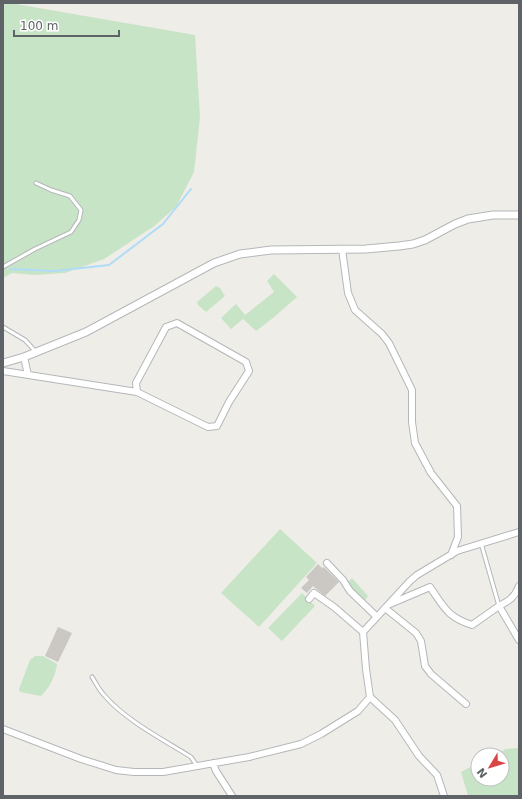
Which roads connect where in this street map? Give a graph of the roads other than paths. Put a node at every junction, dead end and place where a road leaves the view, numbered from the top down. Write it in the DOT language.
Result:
graph roads {
  1 [pos="36,183"];
  2 [pos="519,215"];
  3 [pos="342,249"];
  4 [pos="3,267"];
  5 [pos="3,327"];
  6 [pos="36,352"];
  7 [pos="24,357"];
  8 [pos="3,363"];
  9 [pos="3,371"];
  10 [pos="28,375"];
  11 [pos="137,392"];
  12 [pos="519,532"];
  13 [pos="481,543"];
  14 [pos="451,555"];
  15 [pos="327,563"];
  16 [pos="519,586"];
  17 [pos="309,599"];
  18 [pos="386,606"];
  19 [pos="499,606"];
  20 [pos="376,616"];
  21 [pos="363,632"];
  22 [pos="519,640"];
  23 [pos="92,677"];
  24 [pos="370,697"];
  25 [pos="466,704"];
  26 [pos="3,729"];
  27 [pos="213,763"];
  28 [pos="197,766"];
  29 [pos="232,796"];
  30 [pos="444,796"];
  1 -- 4 [label="lane"];
  2 -- 3 [label="street"];
  3 -- 6 [label="street"];
  3 -- 14 [label="street"];
  5 -- 6 [label="lane"];
  6 -- 7 [label="street"];
  7 -- 8 [label="street"];
  7 -- 10 [label="street"];
  9 -- 10 [label="street"];
  10 -- 11 [label="street"];
  11 -- 11 [label="street"];
  12 -- 13 [label="street"];
  13 -- 14 [label="street"];
  13 -- 19 [label="lane"];
  14 -- 18 [label="street"];
  15 -- 20 [label="street"];
  16 -- 19 [label="street"];
  17 -- 21 [label="street"];
  18 -- 19 [label="street"];
  18 -- 20 [label="street"];
  18 -- 25 [label="street"];
  19 -- 22 [label="street"];
  20 -- 21 [label="street"];
  21 -- 24 [label="street"];
  23 -- 28 [label="lane"];
  24 -- 27 [label="street"];
  24 -- 30 [label="street"];
  26 -- 28 [label="street"];
  27 -- 28 [label="street"];
  27 -- 29 [label="street"];
}
